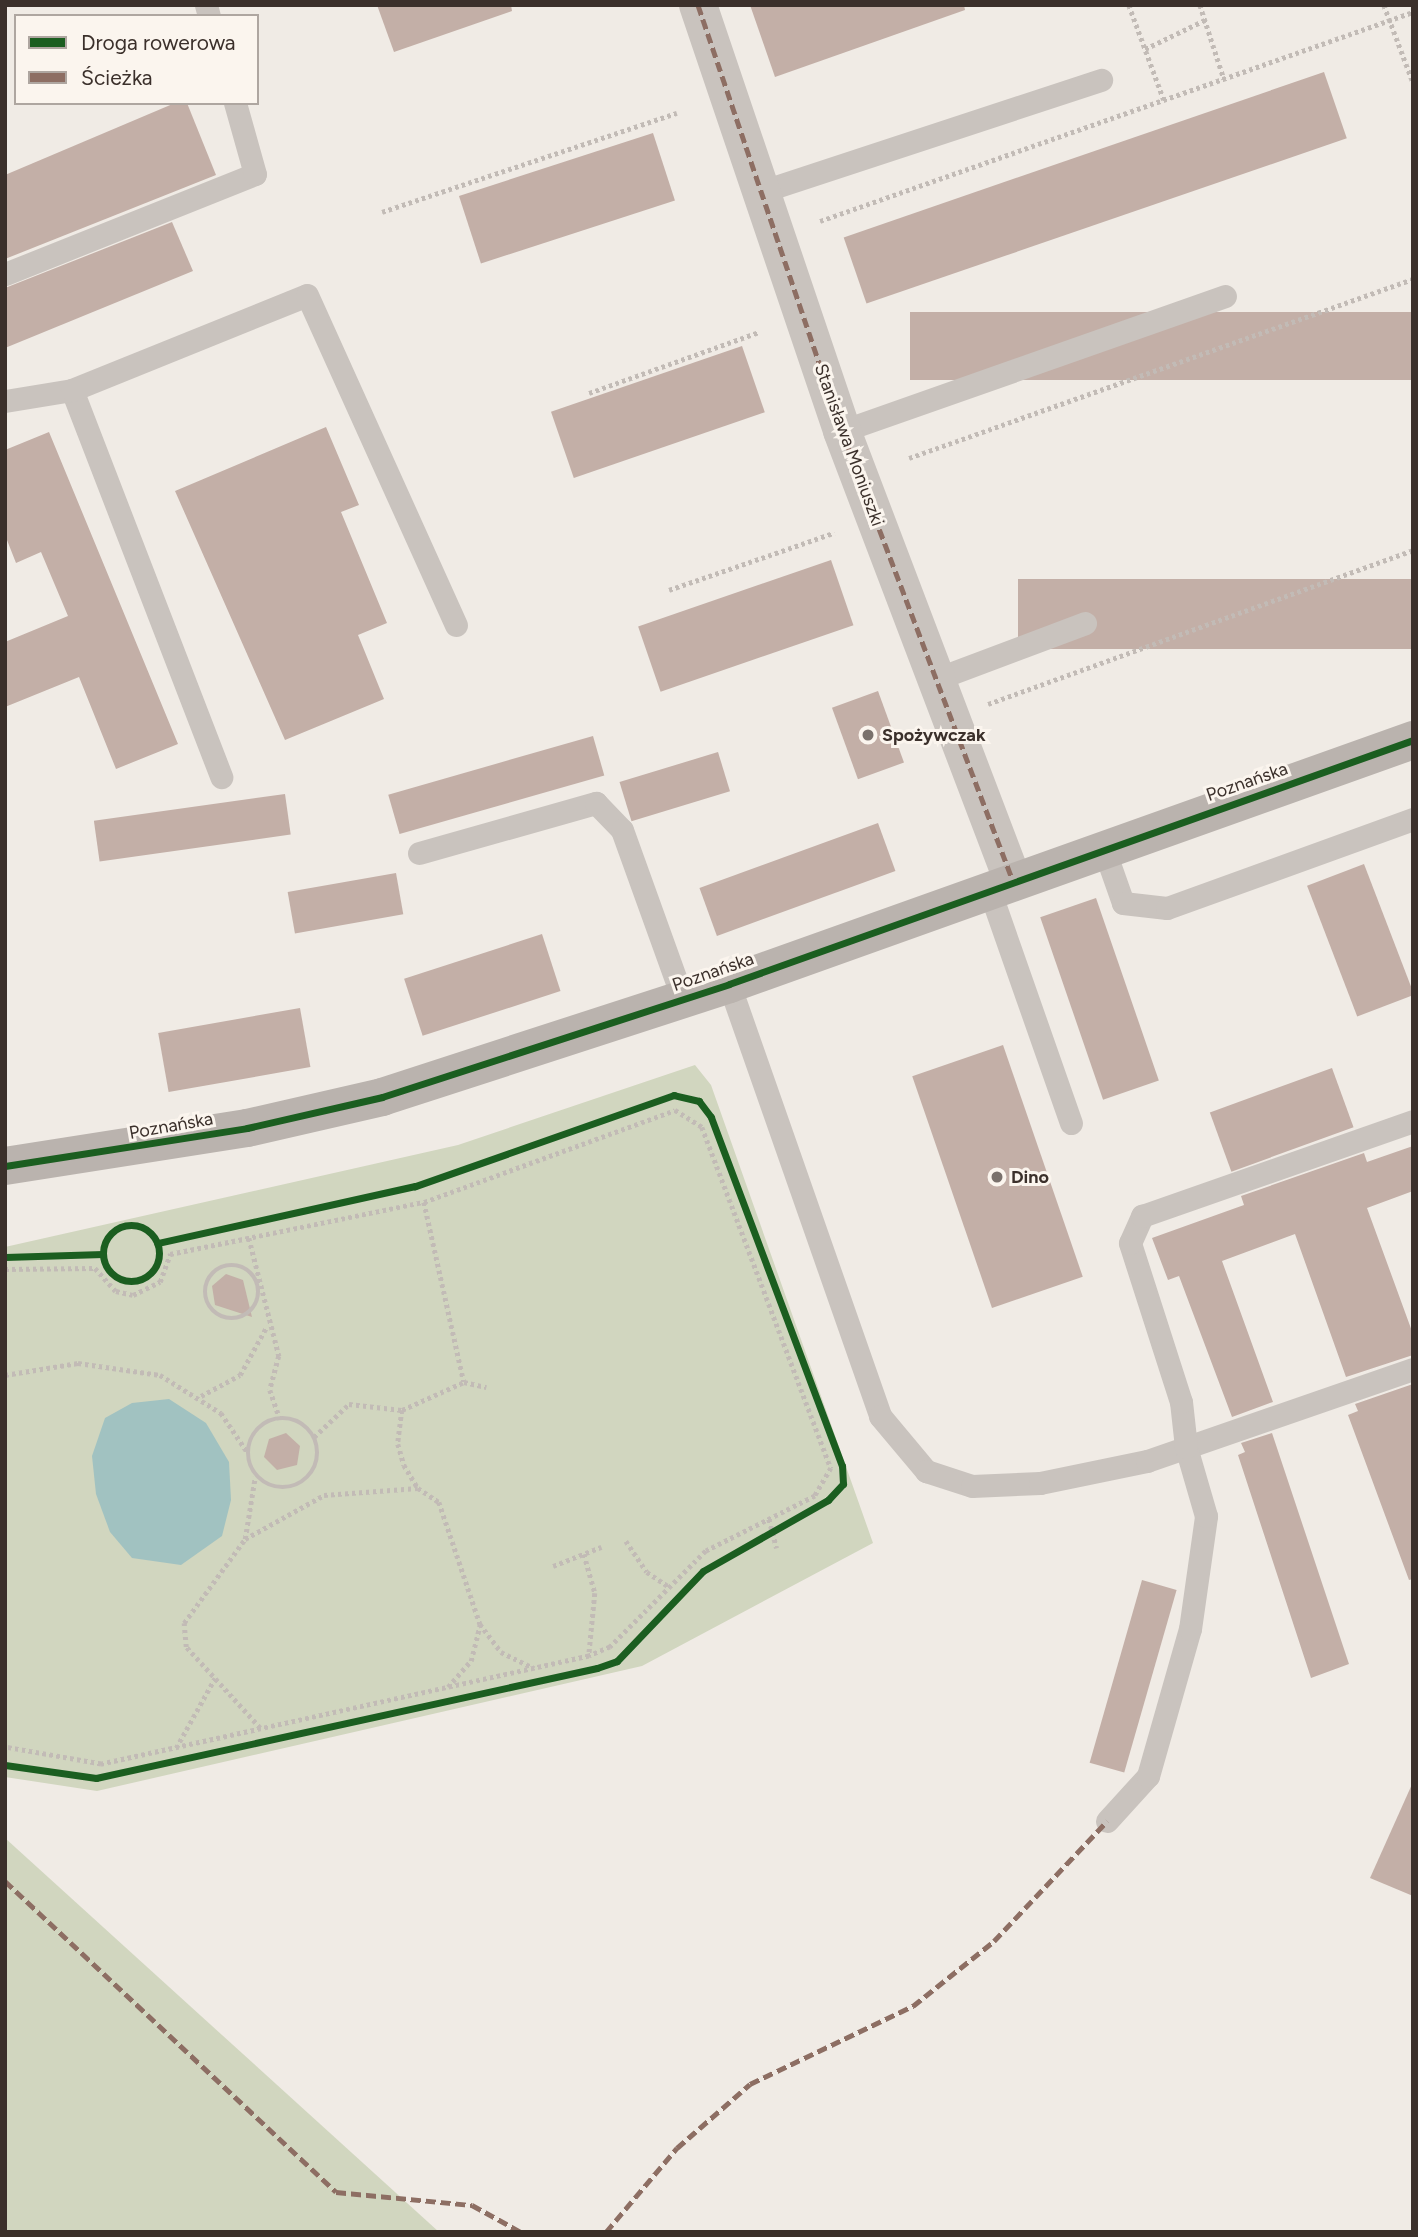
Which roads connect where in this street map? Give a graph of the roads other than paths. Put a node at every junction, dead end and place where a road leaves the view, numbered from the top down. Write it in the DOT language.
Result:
graph roads {
  1 [pos="698,5"];
  2 [pos="1101,80"];
  3 [pos="235,105"];
  4 [pos="763,191"];
  5 [pos="5,274"];
  6 [pos="1225,296"];
  7 [pos="72,390"];
  8 [pos="5,401"];
  9 [pos="842,431"];
  10 [pos="1085,623"];
  11 [pos="456,625"];
  12 [pos="939,678"];
  13 [pos="1413,740"];
  14 [pos="221,777"];
  15 [pos="1413,819"];
  16 [pos="1104,849"];
  17 [pos="419,853"];
  18 [pos="1001,885"];
  19 [pos="729,984"];
  20 [pos="683,999"];
  21 [pos="1413,1121"];
  22 [pos="1071,1123"];
  23 [pos="5,1166"];
  24 [pos="1413,1369"];
  25 [pos="1186,1447"];
  26 [pos="1107,1821"];
  1 -- 4 [label="street, Stanisława Moniuszki"];
  2 -- 4 [label="lane"];
  3 -- 5 [label="lane"];
  4 -- 9 [label="street, Stanisława Moniuszki"];
  6 -- 9 [label="lane"];
  7 -- 8 [label="lane"];
  7 -- 11 [label="lane"];
  7 -- 14 [label="lane"];
  9 -- 12 [label="street, Stanisława Moniuszki"];
  10 -- 12 [label="lane"];
  12 -- 18 [label="street, Stanisława Moniuszki"];
  13 -- 16 [label="street, Poznańska"];
  15 -- 16 [label="lane"];
  16 -- 18 [label="street, Poznańska"];
  17 -- 20 [label="lane"];
  18 -- 19 [label="street, Poznańska"];
  18 -- 22 [label="lane"];
  19 -- 20 [label="street, Poznańska"];
  19 -- 25 [label="lane"];
  20 -- 23 [label="street, Poznańska"];
  21 -- 25 [label="lane"];
  24 -- 25 [label="lane"];
  25 -- 26 [label="lane"];
}
